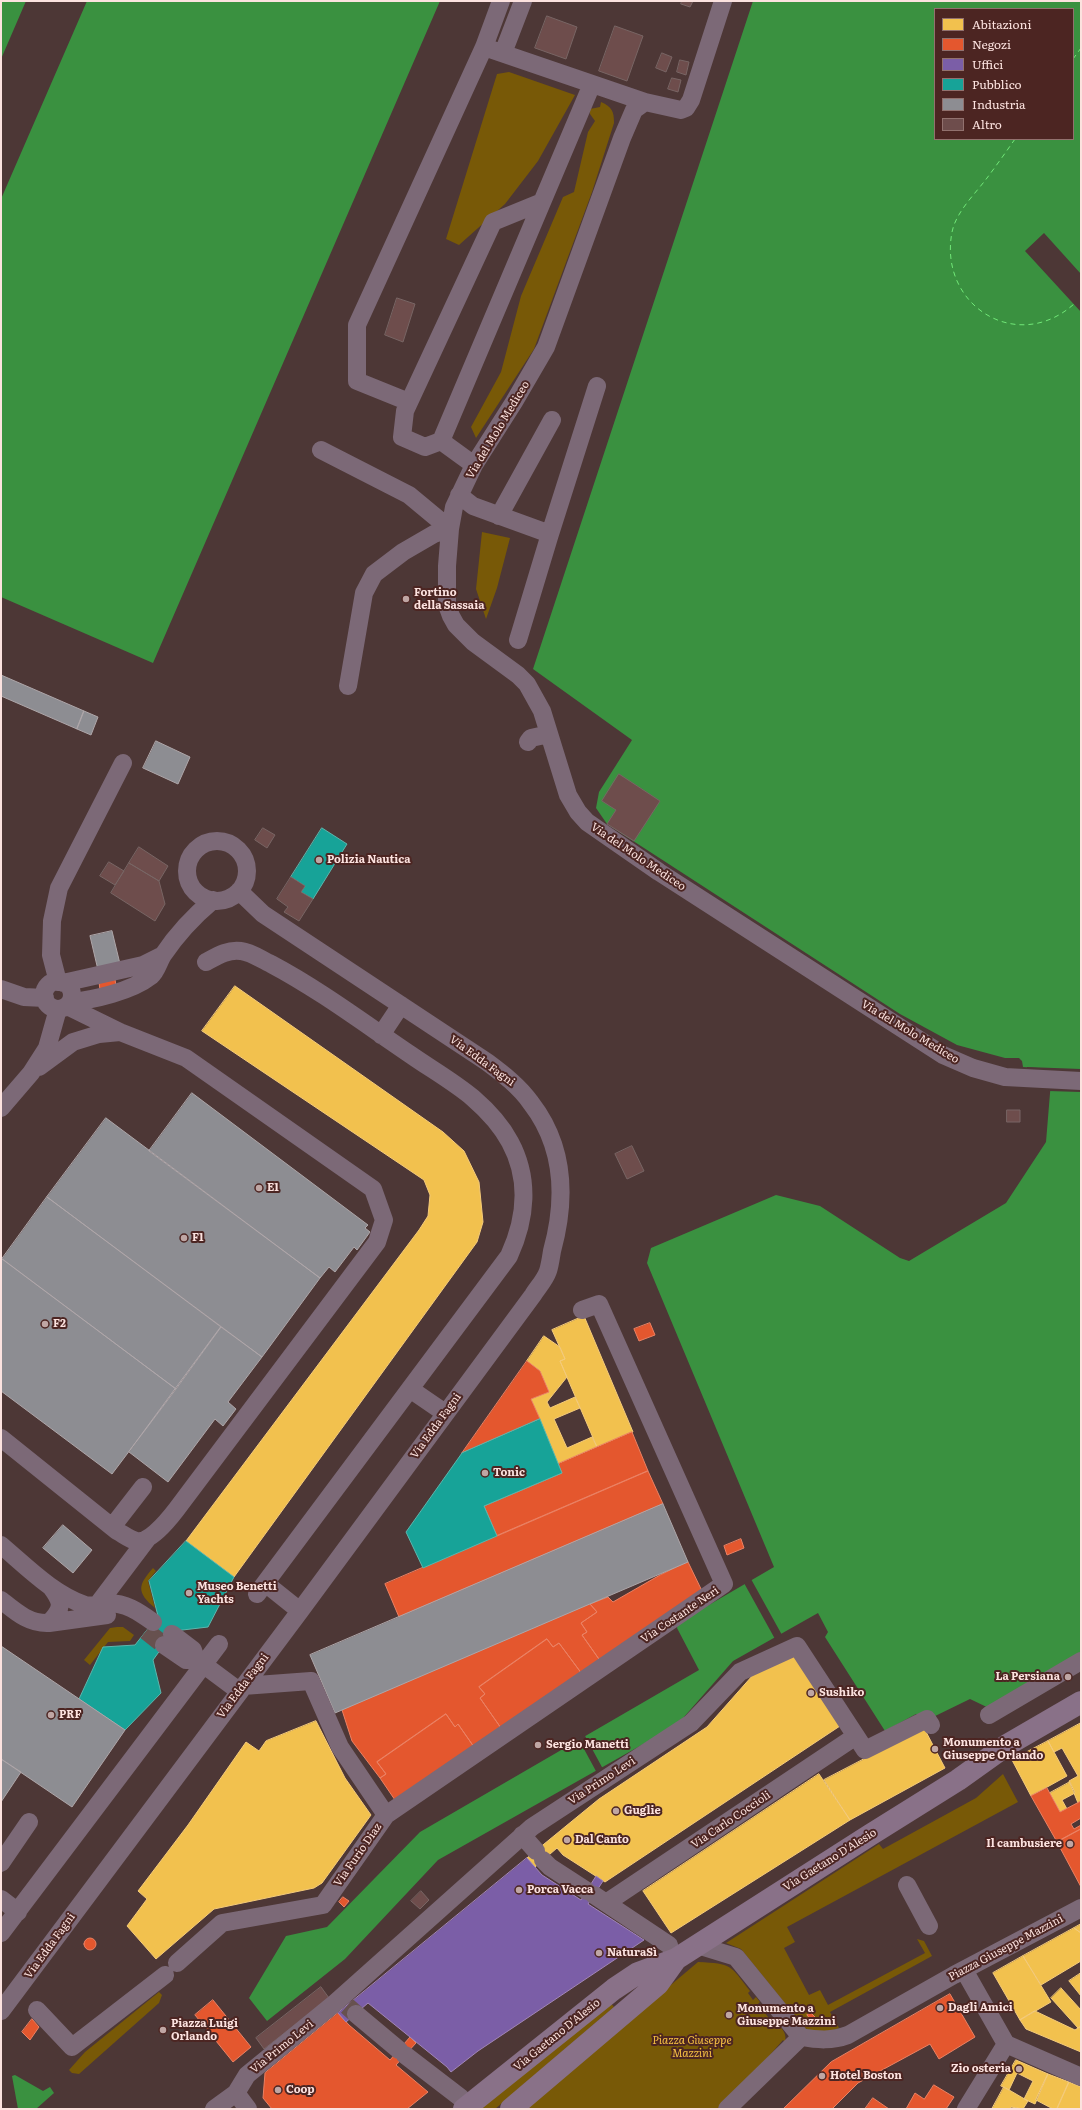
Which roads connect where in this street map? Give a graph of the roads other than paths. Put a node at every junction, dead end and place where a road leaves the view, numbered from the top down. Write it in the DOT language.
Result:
graph roads {
  1 [pos="501,1"];
  2 [pos="523,1"];
  3 [pos="723,1"];
  4 [pos="484,47"];
  5 [pos="503,53"];
  6 [pos="592,84"];
  7 [pos="645,102"];
  8 [pos="542,202"];
  9 [pos="598,386"];
  10 [pos="409,402"];
  11 [pos="552,420"];
  12 [pos="441,441"];
  13 [pos="321,450"];
  14 [pos="474,465"];
  15 [pos="459,495"];
  16 [pos="500,516"];
  17 [pos="450,529"];
  18 [pos="550,534"];
  19 [pos="518,640"];
  20 [pos="348,686"];
  21 [pos="549,734"];
  22 [pos="528,742"];
  23 [pos="123,763"];
  24 [pos="194,890"];
  25 [pos="239,891"];
  26 [pos="213,900"];
  27 [pos="191,919"];
  28 [pos="163,955"];
  29 [pos="206,962"];
  30 [pos="61,982"];
  31 [pos="1,989"];
  32 [pos="60,1004"];
  33 [pos="401,1005"];
  34 [pos="120,1032"];
  35 [pos="381,1035"];
  36 [pos="31,1073"];
  37 [pos="1081,1081"];
  38 [pos="1,1108"];
  39 [pos="582,1310"];
  40 [pos="410,1389"];
  41 [pos="445,1413"];
  42 [pos="1,1438"];
  43 [pos="143,1487"];
  44 [pos="112,1527"];
  45 [pos="147,1539"];
  46 [pos="1,1545"];
  47 [pos="51,1588"];
  48 [pos="1,1600"];
  49 [pos="98,1604"];
  50 [pos="300,1611"];
  51 [pos="49,1623"];
  52 [pos="168,1639"];
  53 [pos="219,1644"];
  54 [pos="1081,1661"];
  55 [pos="200,1662"];
  56 [pos="241,1688"];
  57 [pos="1081,1702"];
  58 [pos="989,1715"];
  59 [pos="931,1725"];
  60 [pos="856,1736"];
  61 [pos="386,1815"];
  62 [pos="29,1822"];
  63 [pos="522,1835"];
  64 [pos="1,1863"];
  65 [pos="907,1885"];
  66 [pos="596,1896"];
  67 [pos="1,1900"];
  68 [pos="1081,1908"];
  69 [pos="18,1912"];
  70 [pos="928,1926"];
  71 [pos="1,1933"];
  72 [pos="697,1944"];
  73 [pos="672,1952"];
  74 [pos="964,1970"];
  75 [pos="18,1990"];
  76 [pos="340,2003"];
  77 [pos="1,2012"];
  78 [pos="801,2037"];
  79 [pos="1006,2044"];
  80 [pos="1081,2077"];
  81 [pos="236,2093"];
  82 [pos="463,2103"];
  83 [pos="214,2109"];
  84 [pos="248,2109"];
  85 [pos="511,2109"];
  86 [pos="727,2109"];
  87 [pos="966,2109"];
  1 -- 4 [label="street"];
  2 -- 5 [label="street"];
  3 -- 7 [label="street"];
  4 -- 5 [label="street"];
  4 -- 10 [label="street"];
  5 -- 6 [label="street"];
  6 -- 7 [label="street"];
  6 -- 8 [label="street"];
  7 -- 14 [label="street, Via del Molo Mediceo"];
  8 -- 10 [label="street"];
  8 -- 12 [label="street"];
  9 -- 18 [label="street"];
  10 -- 12 [label="street"];
  11 -- 16 [label="street"];
  12 -- 14 [label="street"];
  13 -- 17 [label="street"];
  14 -- 15 [label="street, Via del Molo Mediceo"];
  15 -- 16 [label="street"];
  15 -- 17 [label="street, Via del Molo Mediceo"];
  16 -- 18 [label="street"];
  17 -- 20 [label="street"];
  17 -- 21 [label="street, Via del Molo Mediceo"];
  18 -- 19 [label="street"];
  21 -- 22 [label="street"];
  21 -- 37 [label="street, Via del Molo Mediceo"];
  23 -- 30 [label="street"];
  24 -- 25 [label="street"];
  24 -- 26 [label="street"];
  24 -- 27 [label="street"];
  25 -- 26 [label="street"];
  25 -- 33 [label="street, Via Edda Fagni"];
  26 -- 27 [label="street"];
  27 -- 28 [label="street"];
  28 -- 30 [label="street"];
  28 -- 32 [label="street"];
  29 -- 35 [label="street"];
  30 -- 32 [label="street"];
  30 -- 32 [label="street"];
  31 -- 32 [label="street"];
  32 -- 34 [label="street"];
  32 -- 36 [label="street"];
  33 -- 35 [label="street"];
  33 -- 41 [label="street, Via Edda Fagni"];
  34 -- 36 [label="street"];
  34 -- 45 [label="street"];
  35 -- 40 [label="street"];
  36 -- 38 [label="street"];
  39 -- 61 [label="street, Via Costante Neri"];
  40 -- 41 [label="street"];
  40 -- 50 [label="street"];
  41 -- 50 [label="street, Via Edda Fagni"];
  42 -- 44 [label="street"];
  43 -- 44 [label="street"];
  44 -- 45 [label="street"];
  45 -- 49 [label="street"];
  46 -- 47 [label="street"];
  47 -- 49 [label="street"];
  47 -- 51 [label="street"];
  48 -- 51 [label="street"];
  49 -- 51 [label="street"];
  50 -- 56 [label="street, Via Edda Fagni"];
  52 -- 55 [label="street"];
  53 -- 55 [label="street"];
  54 -- 58 [label="street"];
  55 -- 56 [label="street"];
  55 -- 69 [label="street"];
  56 -- 61 [label="street, Via Furio Diaz"];
  56 -- 75 [label="street, Via Edda Fagni"];
  57 -- 72 [label="main road, Via Gaetano D'Alesio"];
  59 -- 60 [label="street"];
  60 -- 63 [label="street, Via Primo Levi"];
  60 -- 66 [label="street, Via Carlo Coccioli"];
  61 -- 75 [label="street, Via Furio Diaz"];
  62 -- 64 [label="street"];
  63 -- 66 [label="street"];
  63 -- 76 [label="street, Via Primo Levi"];
  65 -- 70 [label="street"];
  66 -- 73 [label="street"];
  67 -- 69 [label="street"];
  68 -- 74 [label="street, Piazza Giuseppe Mazzini"];
  69 -- 71 [label="street"];
  72 -- 73 [label="main road, Via Gaetano D'Alesio"];
  72 -- 78 [label="street"];
  73 -- 82 [label="main road, Via Gaetano D'Alesio"];
  73 -- 85 [label="main road, Via Gaetano D'Alesio"];
  74 -- 78 [label="street, Piazza Giuseppe Mazzini"];
  74 -- 79 [label="street"];
  75 -- 77 [label="street, Via Edda Fagni"];
  76 -- 81 [label="street, Via Primo Levi"];
  76 -- 82 [label="street"];
  78 -- 86 [label="street"];
  79 -- 80 [label="street"];
  79 -- 87 [label="street"];
  81 -- 83 [label="street, Via Primo Levi"];
  81 -- 84 [label="street"];
}
